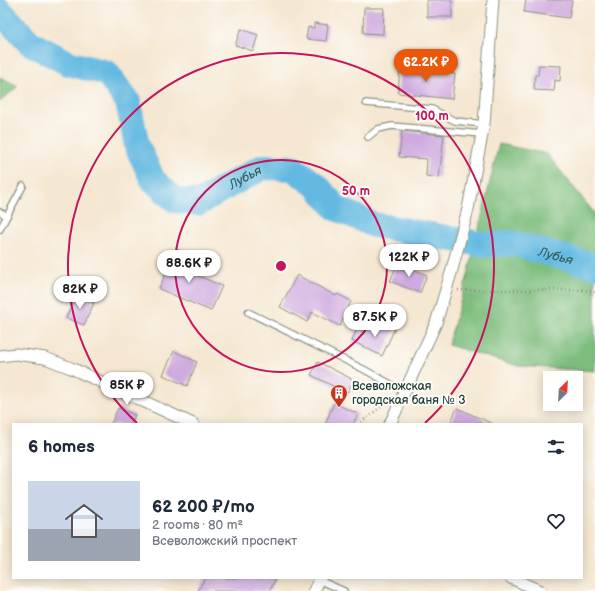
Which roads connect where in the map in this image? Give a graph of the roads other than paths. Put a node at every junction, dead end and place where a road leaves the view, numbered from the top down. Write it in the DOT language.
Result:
graph roads {
  1 [pos="493,0"];
  2 [pos="366,104"];
  3 [pos="483,129"];
  4 [pos="368,137"];
  5 [pos="23,186"];
  6 [pos="0,212"];
  7 [pos="7,216"];
  8 [pos="0,229"];
  9 [pos="248,312"];
  10 [pos="0,356"];
  11 [pos="405,392"];
  12 [pos="191,423"];
  13 [pos="390,423"];
  14 [pos="320,579"];
  15 [pos="513,579"];
  16 [pos="314,591"];
  17 [pos="344,591"];
  18 [pos="540,591"];
  1 -- 3 [label="street"];
  2 -- 3 [label="lane"];
  3 -- 4 [label="lane"];
  3 -- 11 [label="street"];
  5 -- 7 [label="lane"];
  6 -- 7 [label="lane"];
  7 -- 8 [label="lane"];
  9 -- 11 [label="lane"];
  10 -- 12 [label="street"];
  11 -- 13 [label="street"];
  14 -- 16 [label="street"];
  14 -- 17 [label="lane"];
  15 -- 18 [label="street"];
}
